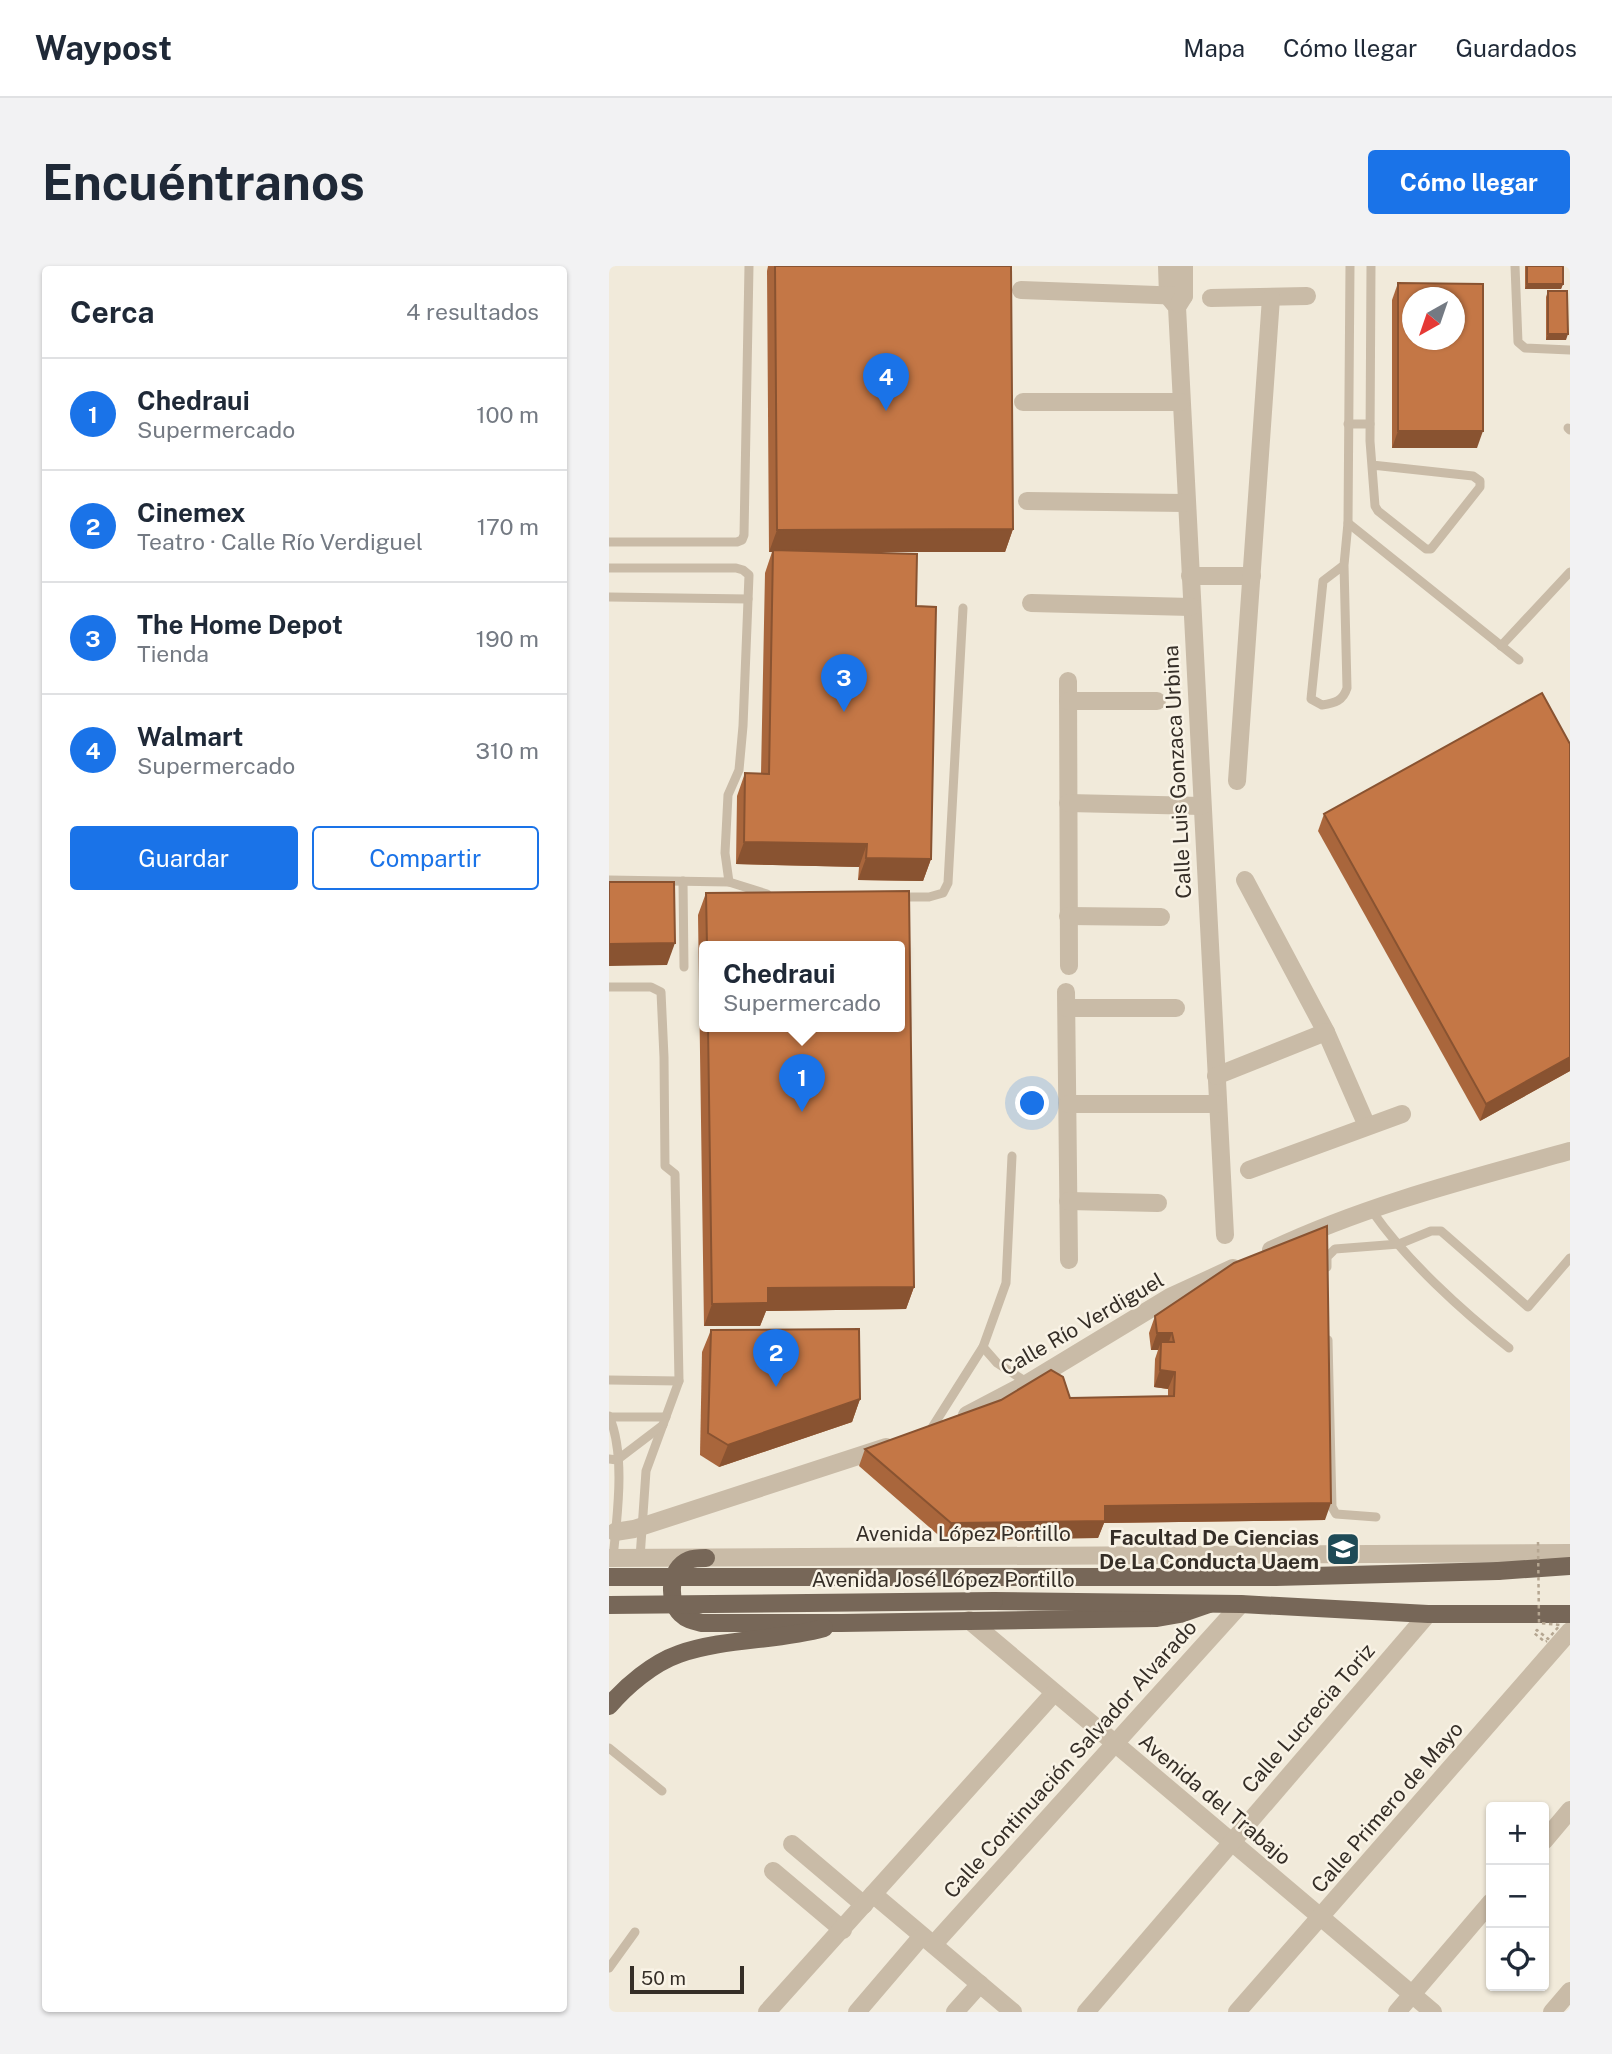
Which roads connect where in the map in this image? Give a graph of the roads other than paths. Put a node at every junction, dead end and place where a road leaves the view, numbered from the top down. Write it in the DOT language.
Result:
graph roads {
  1 [pos="749,266"];
  2 [pos="1167,266"];
  3 [pos="1184,266"];
  4 [pos="1350,266"];
  5 [pos="1371,266"];
  6 [pos="1515,266"];
  7 [pos="1021,290"];
  8 [pos="1307,296"];
  9 [pos="1211,298"];
  10 [pos="1271,298"];
  11 [pos="1176,300"];
  12 [pos="1570,350"];
  13 [pos="1023,402"];
  14 [pos="1181,402"];
  15 [pos="1348,424"];
  16 [pos="1370,424"];
  17 [pos="1372,465"];
  18 [pos="1027,501"];
  19 [pos="1185,503"];
  20 [pos="1348,523"];
  21 [pos="609,542"];
  22 [pos="1344,565"];
  23 [pos="609,568"];
  24 [pos="1570,572"];
  25 [pos="1190,576"];
  26 [pos="1252,576"];
  27 [pos="609,597"];
  28 [pos="748,599"];
  29 [pos="1031,603"];
  30 [pos="1191,607"];
  31 [pos="963,608"];
  32 [pos="1501,646"];
  33 [pos="1519,660"];
  34 [pos="1068,681"];
  35 [pos="1068,701"];
  36 [pos="1157,701"];
  37 [pos="1237,781"];
  38 [pos="1068,803"];
  39 [pos="1202,806"];
  40 [pos="609,880"];
  41 [pos="1245,880"];
  42 [pos="683,881"];
  43 [pos="729,881"];
  44 [pos="773,895"];
  45 [pos="885,897"];
  46 [pos="1068,916"];
  47 [pos="1161,917"];
  48 [pos="1069,966"];
  49 [pos="684,967"];
  50 [pos="609,987"];
  51 [pos="1176,1009"];
  52 [pos="1326,1032"];
  53 [pos="1216,1076"];
  54 [pos="1068,1104"];
  55 [pos="1217,1104"];
  56 [pos="1402,1114"];
  57 [pos="1367,1126"];
  58 [pos="1570,1152"];
  59 [pos="1012,1156"];
  60 [pos="1249,1170"];
  61 [pos="1068,1201"];
  62 [pos="1158,1203"];
  63 [pos="1372,1211"];
  64 [pos="1225,1235"];
  65 [pos="1399,1244"];
  66 [pos="1570,1258"];
  67 [pos="1069,1260"];
  68 [pos="1327,1271"];
  69 [pos="1328,1326"];
  70 [pos="983,1347"];
  71 [pos="1509,1348"];
  72 [pos="609,1380"];
  73 [pos="679,1381"];
  74 [pos="1028,1383"];
  75 [pos="609,1417"];
  76 [pos="665,1420"];
  77 [pos="915,1438"];
  78 [pos="613,1460"];
  79 [pos="1376,1517"];
  80 [pos="642,1525"];
  81 [pos="612,1532"];
  82 [pos="1570,1553"];
  83 [pos="611,1558"];
  84 [pos="640,1558"];
  85 [pos="706,1558"];
  86 [pos="1570,1566"];
  87 [pos="609,1577"];
  88 [pos="629,1577"];
  89 [pos="609,1583"];
  90 [pos="1209,1604"];
  91 [pos="1241,1604"];
  92 [pos="609,1605"];
  93 [pos="1428,1614"];
  94 [pos="1570,1614"];
  95 [pos="969,1620"];
  96 [pos="841,1623"];
  97 [pos="1570,1631"];
  98 [pos="1558,1647"];
  99 [pos="1054,1693"];
  100 [pos="609,1706"];
  101 [pos="1114,1744"];
  102 [pos="609,1748"];
  103 [pos="662,1791"];
  104 [pos="1570,1810"];
  105 [pos="1549,1835"];
  106 [pos="1231,1842"];
  107 [pos="792,1844"];
  108 [pos="773,1871"];
  109 [pos="869,1900"];
  110 [pos="1486,1908"];
  111 [pos="1321,1917"];
  112 [pos="842,1930"];
  113 [pos="635,1932"];
  114 [pos="928,1940"];
  115 [pos="609,1968"];
  116 [pos="980,1984"];
  117 [pos="1570,1991"];
  118 [pos="1412,1994"];
  119 [pos="767,2012"];
  120 [pos="857,2012"];
  121 [pos="955,2012"];
  122 [pos="1013,2012"];
  123 [pos="1086,2012"];
  124 [pos="1237,2012"];
  125 [pos="1397,2012"];
  126 [pos="1433,2012"];
  127 [pos="1552,2012"];
  1 -- 21 [label="lane"];
  2 -- 11 [label="street, Calle Luis Gonzaca Urbina"];
  3 -- 11 [label="street, Calle Luis Gonzaca Urbina"];
  4 -- 15 [label="lane"];
  5 -- 16 [label="lane"];
  6 -- 12 [label="lane"];
  7 -- 11 [label="street"];
  8 -- 10 [label="street"];
  9 -- 10 [label="street"];
  10 -- 26 [label="street"];
  11 -- 14 [label="street, Calle Luis Gonzaca Urbina"];
  13 -- 14 [label="street"];
  14 -- 19 [label="street, Calle Luis Gonzaca Urbina"];
  15 -- 16 [label="lane"];
  15 -- 20 [label="lane"];
  16 -- 17 [label="lane"];
  17 -- 17 [label="lane"];
  18 -- 19 [label="street"];
  19 -- 25 [label="street, Calle Luis Gonzaca Urbina"];
  20 -- 22 [label="lane"];
  20 -- 32 [label="lane"];
  22 -- 22 [label="lane"];
  23 -- 28 [label="lane"];
  24 -- 32 [label="lane"];
  25 -- 26 [label="street"];
  25 -- 30 [label="street, Calle Luis Gonzaca Urbina"];
  26 -- 37 [label="street"];
  27 -- 28 [label="lane"];
  28 -- 43 [label="lane"];
  29 -- 30 [label="street"];
  30 -- 39 [label="street, Calle Luis Gonzaca Urbina"];
  31 -- 45 [label="lane"];
  32 -- 33 [label="lane"];
  34 -- 35 [label="street"];
  35 -- 36 [label="street"];
  35 -- 38 [label="street"];
  38 -- 39 [label="street"];
  38 -- 46 [label="street"];
  39 -- 53 [label="street, Calle Luis Gonzaca Urbina"];
  40 -- 42 [label="lane"];
  41 -- 52 [label="street"];
  42 -- 43 [label="lane"];
  42 -- 49 [label="lane"];
  43 -- 44 [label="lane"];
  46 -- 47 [label="street"];
  46 -- 48 [label="street"];
  50 -- 73 [label="lane"];
  51 -- 54 [label="street"];
  52 -- 53 [label="street"];
  52 -- 57 [label="street"];
  53 -- 55 [label="street, Calle Luis Gonzaca Urbina"];
  54 -- 55 [label="street"];
  54 -- 61 [label="street"];
  55 -- 64 [label="street, Calle Luis Gonzaca Urbina"];
  56 -- 57 [label="street"];
  57 -- 60 [label="street"];
  58 -- 63 [label="street, Calle Río Verdiguel"];
  59 -- 70 [label="lane"];
  61 -- 62 [label="street"];
  61 -- 67 [label="street"];
  63 -- 65 [label="lane"];
  63 -- 74 [label="street, Calle Río Verdiguel"];
  65 -- 66 [label="lane"];
  65 -- 68 [label="lane"];
  65 -- 71 [label="lane"];
  69 -- 79 [label="lane"];
  70 -- 74 [label="lane"];
  70 -- 77 [label="lane"];
  72 -- 73 [label="lane"];
  73 -- 76 [label="lane"];
  74 -- 77 [label="street, Calle Río Verdiguel"];
  75 -- 76 [label="lane"];
  75 -- 78 [label="lane"];
  76 -- 78 [label="lane"];
  76 -- 80 [label="lane"];
  77 -- 80 [label="street, Calle Río Verdiguel"];
  78 -- 81 [label="lane"];
  80 -- 81 [label="street, Calle Río Verdiguel"];
  80 -- 84 [label="lane"];
  81 -- 83 [label="lane"];
  82 -- 85 [label="street, Avenida López Portillo"];
  83 -- 84 [label="street, Avenida López Portillo"];
  84 -- 85 [label="street, Avenida López Portillo"];
  85 -- 96 [label="main road"];
  86 -- 88 [label="main road, Avenida José López Portillo, bridge"];
  87 -- 88 [label="main road, Avenida José López Portillo, bridge"];
  88 -- 89 [label="main road, bridge"];
  90 -- 91 [label="main road, Avenida José López Portillo"];
  90 -- 92 [label="main road, Avenida José López Portillo, bridge"];
  90 -- 95 [label="main road"];
  91 -- 93 [label="main road, Avenida José López Portillo"];
  91 -- 101 [label="street, Calle Continuación Salvador Alvarado"];
  93 -- 94 [label="main road, Avenida José López Portillo"];
  93 -- 106 [label="street, Calle Lucrecia Toriz"];
  95 -- 96 [label="main road"];
  95 -- 99 [label="street, Avenida del Trabajo"];
  96 -- 100 [label="main road"];
  97 -- 98 [label="street, Calle Primero de Mayo"];
  98 -- 111 [label="street, Calle Primero de Mayo"];
  99 -- 101 [label="street, Avenida del Trabajo"];
  99 -- 109 [label="street"];
  101 -- 106 [label="street, Avenida del Trabajo"];
  101 -- 114 [label="street, Calle Continuación Salvador Alvarado"];
  102 -- 103 [label="lane"];
  104 -- 105 [label="street"];
  106 -- 111 [label="street, Avenida del Trabajo"];
  106 -- 123 [label="street, Calle Lucrecia Toriz"];
  107 -- 109 [label="street"];
  108 -- 112 [label="street"];
  109 -- 112 [label="street"];
  109 -- 114 [label="street"];
  110 -- 118 [label="street"];
  111 -- 118 [label="street, Avenida del Trabajo"];
  111 -- 124 [label="street, Calle Primero de Mayo"];
  112 -- 119 [label="street"];
  113 -- 115 [label="lane"];
  114 -- 116 [label="street"];
  114 -- 120 [label="street, Calle Continuación Salvador Alvarado"];
  116 -- 121 [label="street"];
  116 -- 122 [label="street"];
  117 -- 127 [label="street"];
  118 -- 125 [label="street"];
  118 -- 126 [label="street, Avenida del Trabajo"];
}
